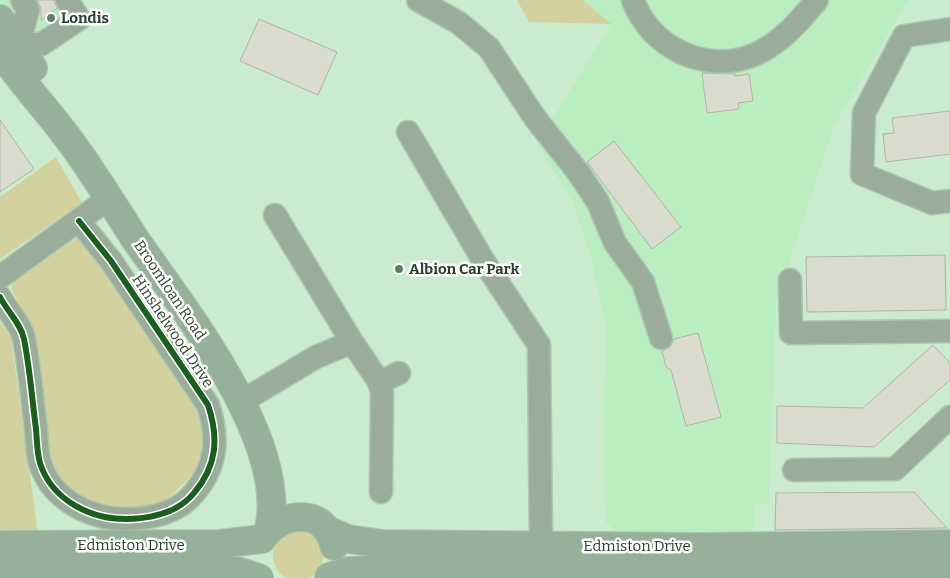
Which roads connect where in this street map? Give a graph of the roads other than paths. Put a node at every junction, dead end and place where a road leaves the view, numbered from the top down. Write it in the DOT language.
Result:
graph roads {
  1 [pos="67,0"];
  2 [pos="418,0"];
  3 [pos="633,0"];
  4 [pos="817,0"];
  5 [pos="31,3"];
  6 [pos="0,19"];
  7 [pos="950,29"];
  8 [pos="13,49"];
  9 [pos="408,132"];
  10 [pos="108,199"];
  11 [pos="950,201"];
  12 [pos="950,214"];
  13 [pos="275,215"];
  14 [pos="923,216"];
  15 [pos="79,221"];
  16 [pos="0,277"];
  17 [pos="790,280"];
  18 [pos="1,300"];
  19 [pos="950,331"];
  20 [pos="661,338"];
  21 [pos="352,342"];
  22 [pos="399,373"];
  23 [pos="379,382"];
  24 [pos="241,402"];
  25 [pos="950,417"];
  26 [pos="264,458"];
  27 [pos="794,470"];
  28 [pos="381,492"];
  29 [pos="316,524"];
  30 [pos="266,534"];
  31 [pos="950,544"];
  32 [pos="0,545"];
  33 [pos="541,546"];
  34 [pos="703,558"];
  35 [pos="782,558"];
  36 [pos="950,568"];
  37 [pos="0,569"];
  38 [pos="142,573"];
  39 [pos="511,574"];
  40 [pos="259,578"];
  41 [pos="266,578"];
  42 [pos="328,578"];
  1 -- 8 [label="street"];
  2 -- 20 [label="street"];
  3 -- 4 [label="street"];
  5 -- 8 [label="street"];
  6 -- 8 [label="main road, Broomloan Road"];
  7 -- 11 [label="street"];
  8 -- 10 [label="main road, Broomloan Road"];
  9 -- 33 [label="street"];
  10 -- 15 [label="street"];
  10 -- 24 [label="main road, Broomloan Road"];
  12 -- 14 [label="street"];
  13 -- 21 [label="street"];
  15 -- 16 [label="street"];
  15 -- 18 [label="street, Hinshelwood Drive"];
  17 -- 19 [label="street"];
  21 -- 23 [label="street"];
  21 -- 24 [label="street"];
  22 -- 23 [label="street"];
  23 -- 28 [label="street"];
  24 -- 26 [label="main road, Broomloan Road"];
  25 -- 27 [label="street"];
  26 -- 29 [label="main road, Broomloan Road"];
  26 -- 30 [label="main road, Broomloan Road"];
  29 -- 30 [label="main road, Edmiston Drive"];
  29 -- 33 [label="main road, Edmiston Drive"];
  29 -- 42 [label="main road"];
  30 -- 32 [label="main road, Edmiston Drive"];
  30 -- 41 [label="main road, Broomloan Road"];
  31 -- 35 [label="main road, Edmiston Drive"];
  33 -- 34 [label="main road, Edmiston Drive"];
  34 -- 35 [label="main road, Edmiston Drive"];
  34 -- 39 [label="main road, Edmiston Drive"];
  35 -- 36 [label="main road, Edmiston Drive"];
  37 -- 38 [label="main road, Edmiston Drive"];
  38 -- 40 [label="main road, Edmiston Drive"];
  39 -- 42 [label="main road, Edmiston Drive"];
}
